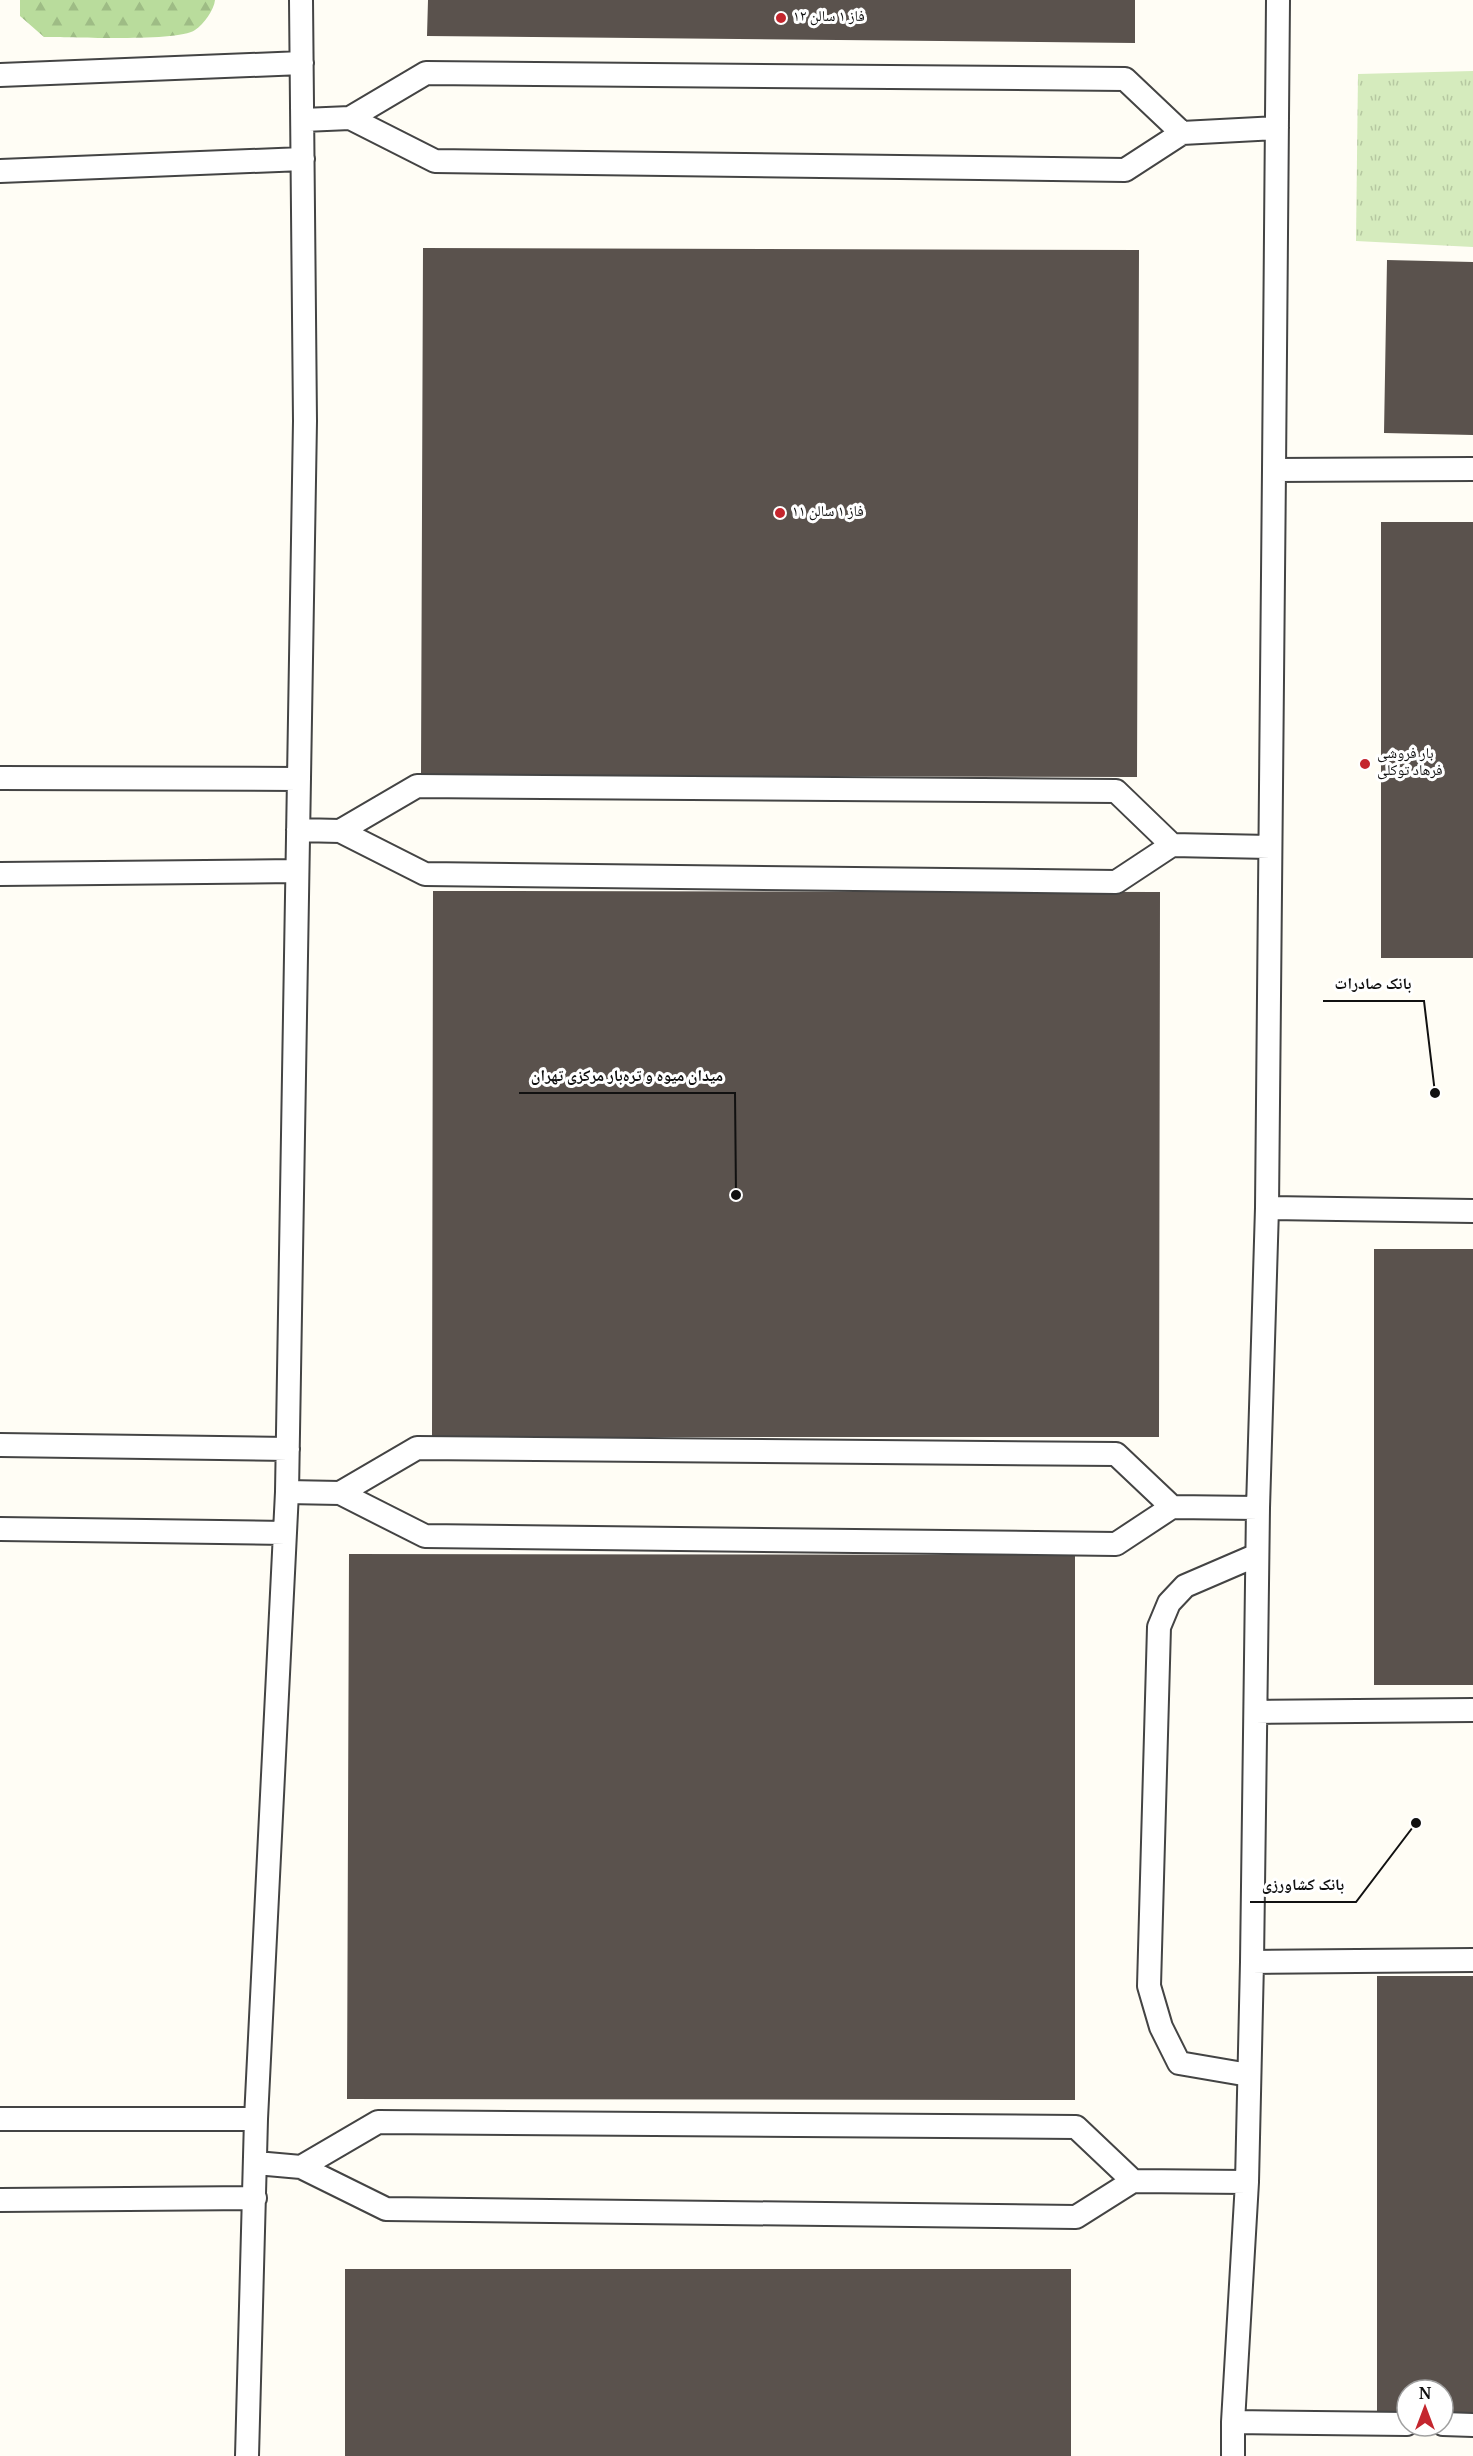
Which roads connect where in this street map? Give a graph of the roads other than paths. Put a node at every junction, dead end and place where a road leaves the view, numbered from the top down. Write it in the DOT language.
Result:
graph roads {
  1 [pos="301,0"];
  2 [pos="1278,0"];
  3 [pos="302,63"];
  4 [pos="0,75"];
  5 [pos="350,118"];
  6 [pos="303,120"];
  7 [pos="1277,128"];
  8 [pos="1182,133"];
  9 [pos="303,159"];
  10 [pos="0,171"];
  11 [pos="1473,469"];
  12 [pos="1274,470"];
  13 [pos="0,778"];
  14 [pos="299,778"];
  15 [pos="298,830"];
  16 [pos="340,831"];
  17 [pos="1172,845"];
  18 [pos="1270,847"];
  19 [pos="297,871"];
  20 [pos="0,874"];
  21 [pos="1267,1208"];
  22 [pos="1473,1211"];
  23 [pos="0,1445"];
  24 [pos="288,1449"];
  25 [pos="287,1492"];
  26 [pos="340,1493"];
  27 [pos="1172,1507"];
  28 [pos="1258,1508"];
  29 [pos="0,1529"];
  30 [pos="285,1533"];
  31 [pos="1257,1555"];
  32 [pos="1473,1710"];
  33 [pos="1256,1712"];
  34 [pos="1473,1960"];
  35 [pos="1252,1962"];
  36 [pos="1249,2075"];
  37 [pos="0,2119"];
  38 [pos="256,2119"];
  39 [pos="256,2163"];
  40 [pos="301,2167"];
  41 [pos="1133,2181"];
  42 [pos="1247,2182"];
  43 [pos="255,2198"];
  44 [pos="0,2200"];
  45 [pos="1233,2422"];
  46 [pos="1395,2424"];
  47 [pos="1455,2424"];
  48 [pos="1473,2425"];
  49 [pos="247,2456"];
  50 [pos="1233,2456"];
  1 -- 3 [label="lane"];
  2 -- 7 [label="lane"];
  3 -- 4 [label="lane"];
  3 -- 6 [label="lane"];
  5 -- 6 [label="lane"];
  5 -- 8 [label="lane"];
  5 -- 8 [label="lane"];
  6 -- 9 [label="lane"];
  7 -- 8 [label="lane"];
  7 -- 12 [label="lane"];
  9 -- 10 [label="lane"];
  9 -- 14 [label="lane"];
  11 -- 12 [label="lane"];
  12 -- 18 [label="lane"];
  13 -- 14 [label="lane"];
  14 -- 15 [label="lane"];
  15 -- 16 [label="lane"];
  15 -- 19 [label="lane"];
  16 -- 17 [label="lane"];
  16 -- 17 [label="lane"];
  17 -- 18 [label="lane"];
  18 -- 21 [label="lane"];
  19 -- 20 [label="lane"];
  19 -- 24 [label="lane"];
  21 -- 22 [label="lane"];
  21 -- 28 [label="lane"];
  23 -- 24 [label="lane"];
  24 -- 25 [label="lane"];
  25 -- 26 [label="lane"];
  25 -- 30 [label="lane"];
  26 -- 27 [label="lane"];
  26 -- 27 [label="lane"];
  27 -- 28 [label="lane"];
  28 -- 31 [label="lane"];
  29 -- 30 [label="lane"];
  30 -- 38 [label="lane"];
  31 -- 33 [label="lane"];
  31 -- 36 [label="lane"];
  32 -- 33 [label="lane"];
  33 -- 35 [label="lane"];
  34 -- 35 [label="lane"];
  35 -- 36 [label="lane"];
  36 -- 42 [label="lane"];
  37 -- 38 [label="lane"];
  38 -- 39 [label="lane"];
  39 -- 40 [label="lane"];
  39 -- 43 [label="lane"];
  40 -- 41 [label="lane"];
  40 -- 41 [label="lane"];
  41 -- 42 [label="lane"];
  42 -- 45 [label="lane"];
  43 -- 44 [label="lane"];
  43 -- 49 [label="lane"];
  45 -- 46 [label="lane"];
  45 -- 50 [label="lane"];
  47 -- 48 [label="lane"];
}
